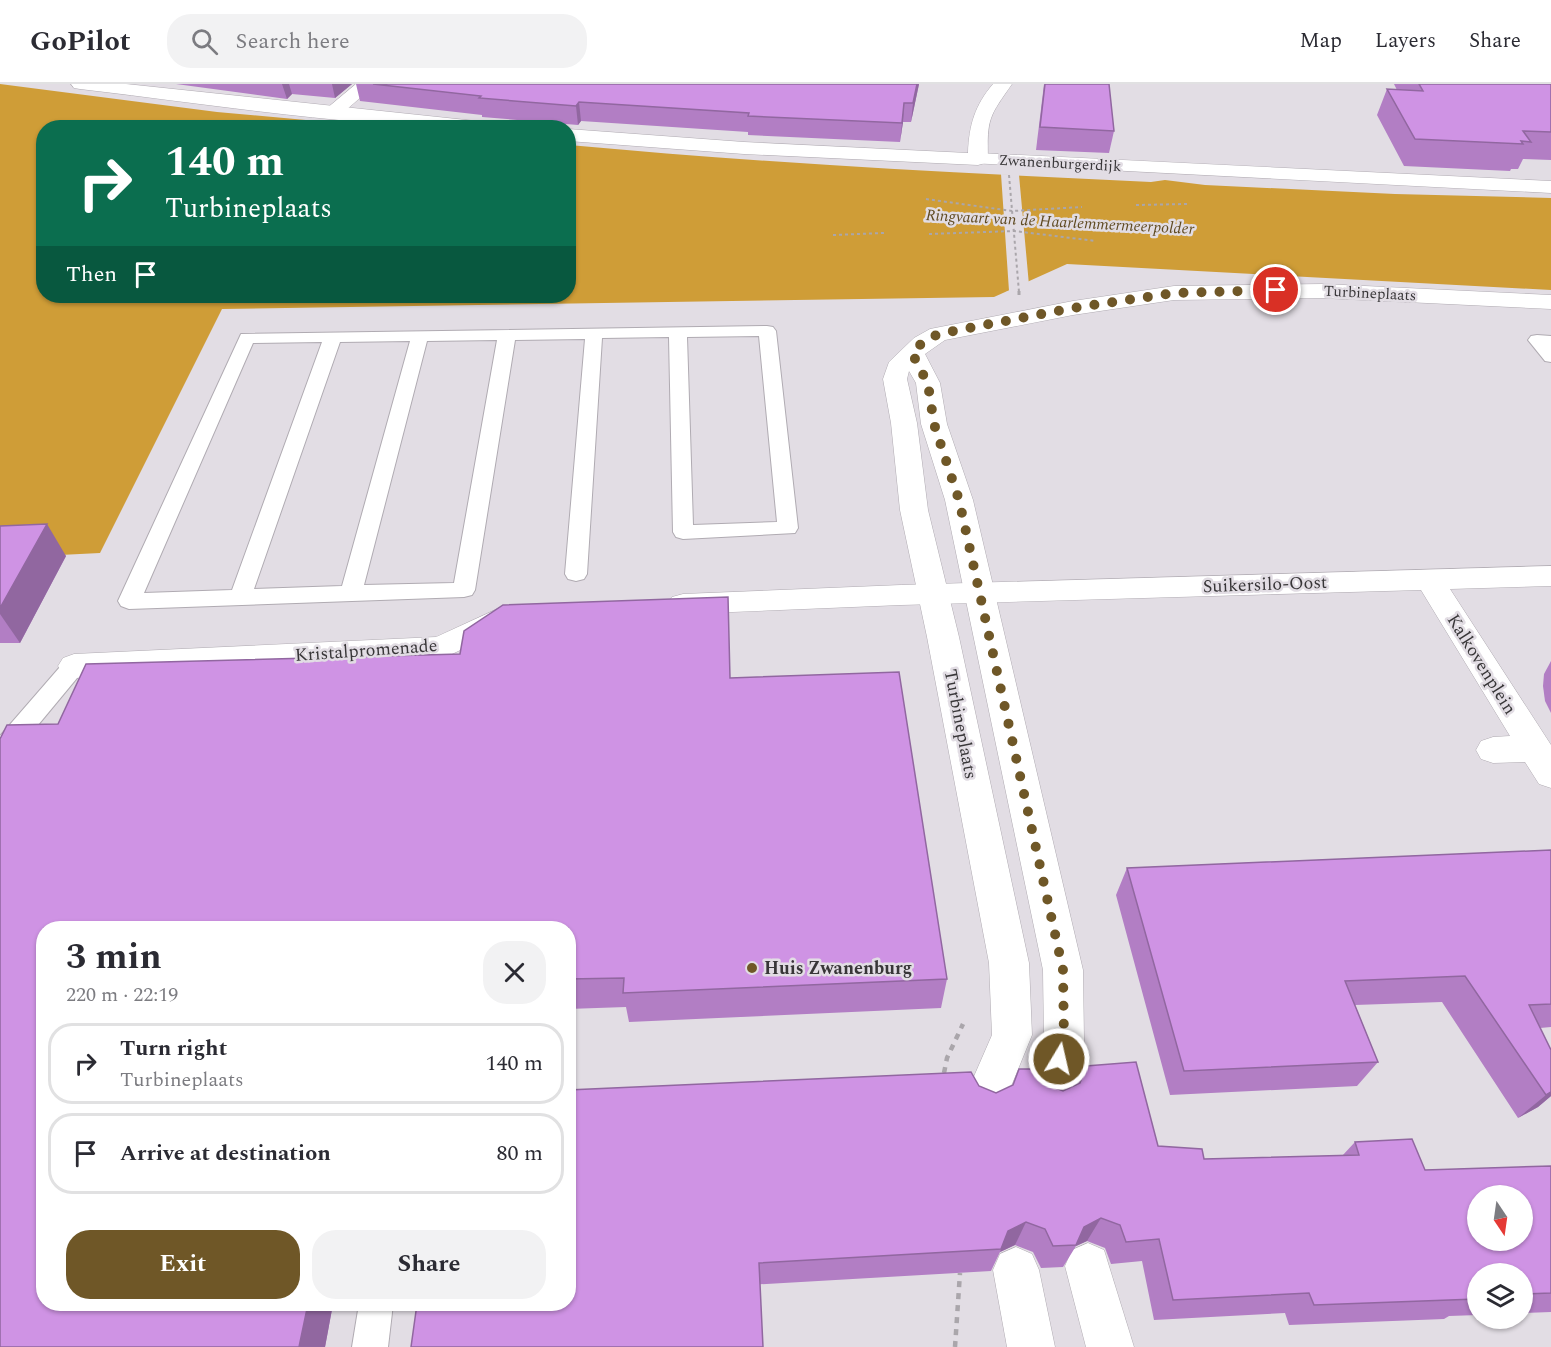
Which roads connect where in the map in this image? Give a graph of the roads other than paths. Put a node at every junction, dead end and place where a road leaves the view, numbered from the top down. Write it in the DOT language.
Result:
graph roads {
  1 [pos="80,84"];
  2 [pos="367,84"];
  3 [pos="1003,84"];
  4 [pos="332,113"];
  5 [pos="403,120"];
  6 [pos="576,136"];
  7 [pos="978,159"];
  8 [pos="1551,187"];
  9 [pos="1551,302"];
  10 [pos="678,332"];
  11 [pos="594,333"];
  12 [pos="507,334"];
  13 [pos="420,336"];
  14 [pos="333,337"];
  15 [pos="1551,341"];
  16 [pos="912,353"];
  17 [pos="1551,357"];
  18 [pos="576,574"];
  19 [pos="1551,576"];
  20 [pos="1429,579"];
  21 [pos="351,593"];
  22 [pos="979,593"];
  23 [pos="917,595"];
  24 [pos="240,597"];
  25 [pos="657,606"];
  26 [pos="534,611"];
  27 [pos="74,666"];
  28 [pos="1493,750"];
  29 [pos="0,753"];
  30 [pos="1543,761"];
  31 [pos="1050,1095"];
  32 [pos="986,1097"];
  33 [pos="1088,1266"];
  34 [pos="1016,1269"];
  35 [pos="375,1311"];
  36 [pos="370,1347"];
  37 [pos="1031,1347"];
  38 [pos="1110,1347"];
  1 -- 4 [label="street"];
  2 -- 4 [label="street"];
  3 -- 7 [label="street"];
  4 -- 5 [label="street"];
  6 -- 7 [label="street, Zwanenburgerdijk"];
  7 -- 8 [label="street, Zwanenburgerdijk"];
  9 -- 16 [label="street, Turbineplaats"];
  10 -- 10 [label="lane"];
  10 -- 11 [label="lane"];
  11 -- 12 [label="lane"];
  11 -- 18 [label="lane"];
  12 -- 13 [label="lane"];
  12 -- 21 [label="lane"];
  13 -- 14 [label="lane"];
  13 -- 21 [label="lane"];
  14 -- 24 [label="lane"];
  14 -- 24 [label="lane"];
  15 -- 17 [label="lane"];
  16 -- 22 [label="street"];
  16 -- 23 [label="street, Turbineplaats"];
  19 -- 20 [label="street, Suikersilo-Oost"];
  20 -- 22 [label="street, Suikersilo-Oost"];
  20 -- 30 [label="street, Kalkovenplein"];
  21 -- 24 [label="lane"];
  22 -- 23 [label="street, Suikersilo-Oost"];
  22 -- 31 [label="street"];
  23 -- 25 [label="street"];
  23 -- 32 [label="street, Turbineplaats"];
  26 -- 27 [label="street, Kristalpromenade"];
  27 -- 29 [label="lane"];
  28 -- 30 [label="street, Kalkovenplein"];
  33 -- 38 [label="street"];
  34 -- 37 [label="street"];
  35 -- 36 [label="lane"];
}
